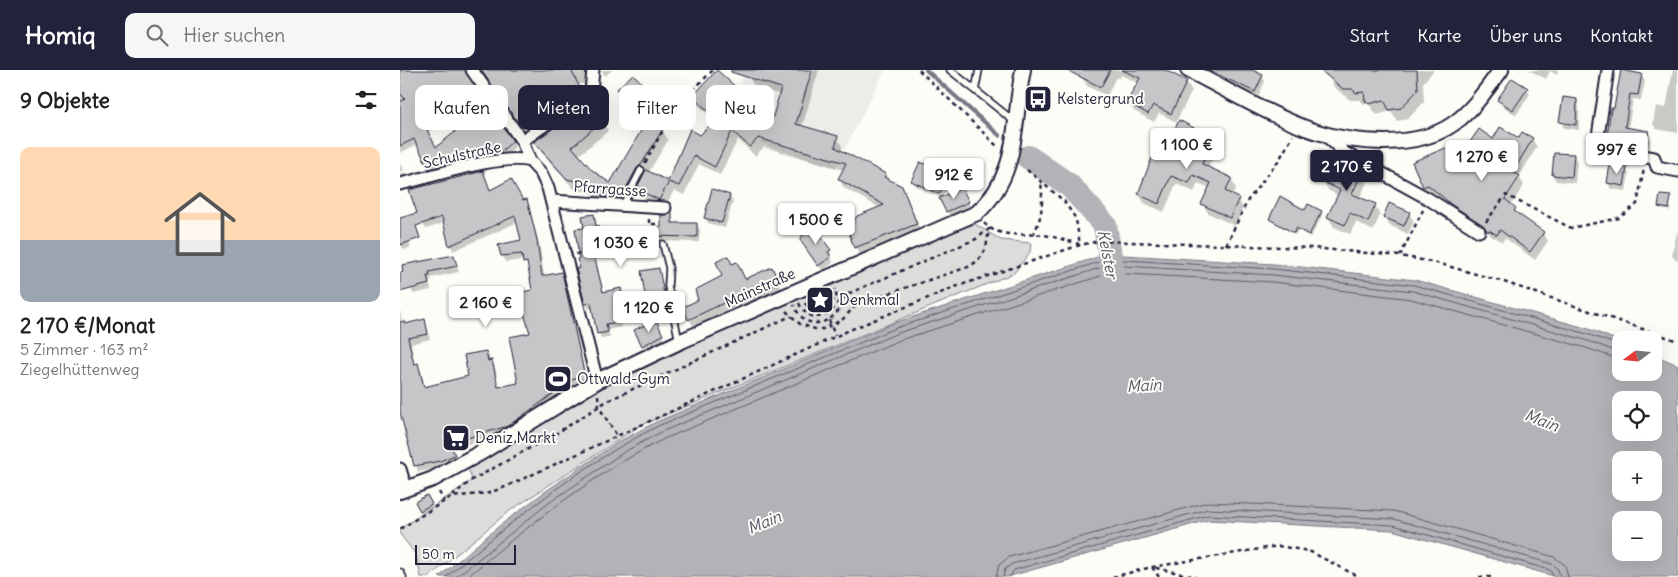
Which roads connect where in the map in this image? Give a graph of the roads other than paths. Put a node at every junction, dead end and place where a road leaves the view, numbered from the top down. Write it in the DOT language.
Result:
graph roads {
  1 [pos="472,70"];
  2 [pos="593,70"];
  3 [pos="950,70"];
  4 [pos="979,70"];
  5 [pos="1023,70"];
  6 [pos="1188,70"];
  7 [pos="1501,70"];
  8 [pos="1608,70"];
  9 [pos="975,91"];
  10 [pos="1015,122"];
  11 [pos="1322,132"];
  12 [pos="522,141"];
  13 [pos="530,161"];
  14 [pos="641,170"];
  15 [pos="1678,171"];
  16 [pos="400,184"];
  17 [pos="552,201"];
  18 [pos="624,205"];
  19 [pos="665,208"];
  20 [pos="1479,231"];
  21 [pos="663,244"];
  22 [pos="679,342"];
  23 [pos="597,382"];
  24 [pos="400,469"];
  25 [pos="403,490"];
  26 [pos="400,572"];
  27 [pos="403,577"];
  1 -- 12 [label="street"];
  2 -- 12 [label="street"];
  3 -- 9 [label="lane"];
  4 -- 9 [label="lane"];
  5 -- 10 [label="street, Mainstraße"];
  6 -- 11 [label="street"];
  7 -- 11 [label="street"];
  8 -- 15 [label="street"];
  9 -- 10 [label="lane"];
  10 -- 22 [label="street, Mainstraße"];
  11 -- 20 [label="street"];
  12 -- 13 [label="street"];
  13 -- 16 [label="street, Schulstraße"];
  13 -- 17 [label="street"];
  14 -- 18 [label="lane"];
  17 -- 18 [label="street, Pfarrgasse"];
  17 -- 23 [label="street"];
  18 -- 19 [label="street, Pfarrgasse"];
  21 -- 22 [label="lane"];
  22 -- 23 [label="street, Mainstraße"];
  23 -- 25 [label="street, Mainstraße"];
  24 -- 25 [label="street"];
  26 -- 27 [label="lane"];
}
